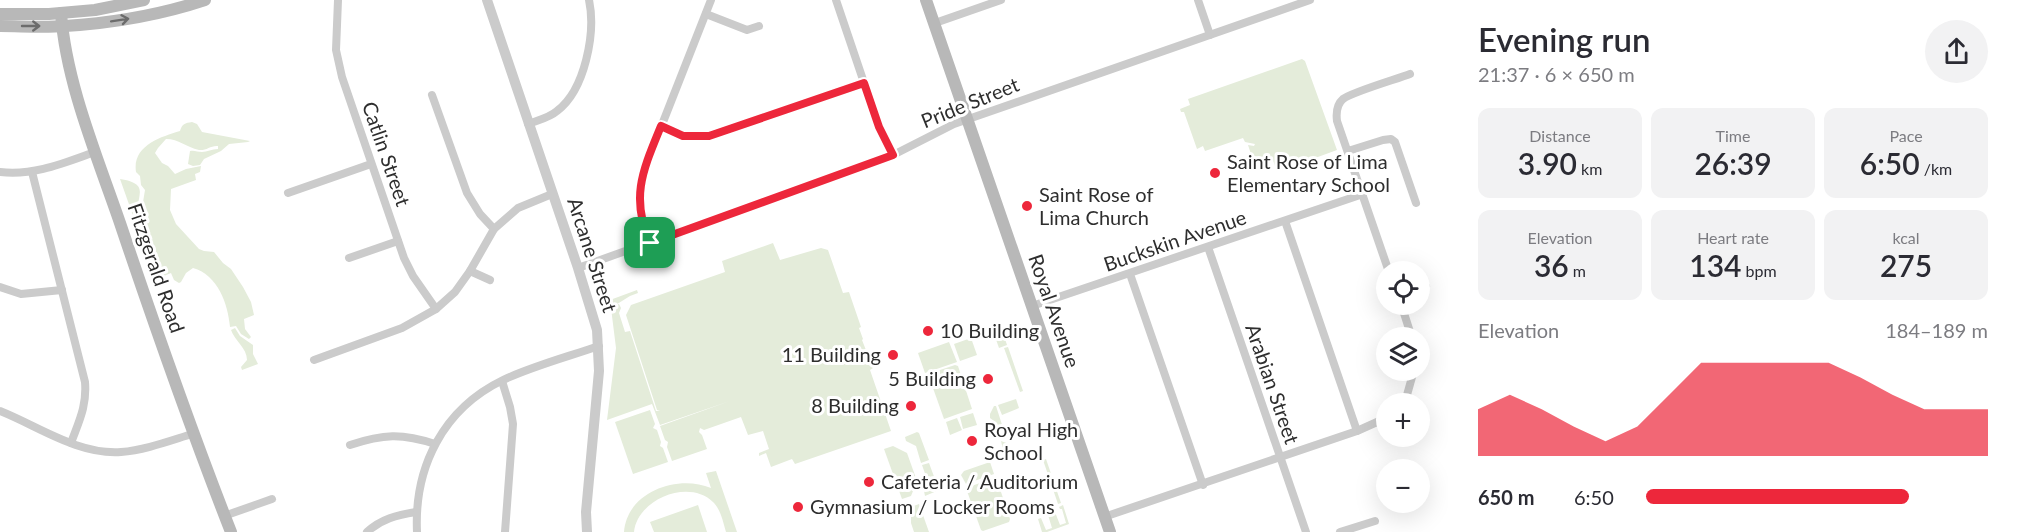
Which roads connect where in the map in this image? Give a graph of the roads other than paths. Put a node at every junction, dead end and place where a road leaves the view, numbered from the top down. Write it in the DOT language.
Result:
graph roads {
  1 [pos="144,0"];
  2 [pos="205,0"];
  3 [pos="338,0"];
  4 [pos="487,0"];
  5 [pos="589,0"];
  6 [pos="711,0"];
  7 [pos="836,0"];
  8 [pos="926,0"];
  9 [pos="1001,0"];
  10 [pos="1198,0"];
  11 [pos="1310,0"];
  12 [pos="61,13"];
  13 [pos="0,14"];
  14 [pos="706,14"];
  15 [pos="935,23"];
  16 [pos="0,26"];
  17 [pos="759,26"];
  18 [pos="62,27"];
  19 [pos="1210,35"];
  20 [pos="1410,74"];
  21 [pos="864,83"];
  22 [pos="432,95"];
  23 [pos="968,119"];
  24 [pos="528,124"];
  25 [pos="661,126"];
  26 [pos="1348,151"];
  27 [pos="95,152"];
  28 [pos="893,155"];
  29 [pos="371,164"];
  30 [pos="0,172"];
  31 [pos="32,172"];
  32 [pos="288,193"];
  33 [pos="552,194"];
  34 [pos="1363,194"];
  35 [pos="1416,203"];
  36 [pos="1285,221"];
  37 [pos="494,230"];
  38 [pos="398,241"];
  39 [pos="650,243"];
  40 [pos="1208,247"];
  41 [pos="349,258"];
  42 [pos="1385,261"];
  43 [pos="578,268"];
  44 [pos="470,271"];
  45 [pos="1130,274"];
  46 [pos="490,280"];
  47 [pos="0,287"];
  48 [pos="62,290"];
  49 [pos="1032,306"];
  50 [pos="436,309"];
  51 [pos="599,346"];
  52 [pos="314,360"];
  53 [pos="502,381"];
  54 [pos="0,411"];
  55 [pos="1376,423"];
  56 [pos="1357,432"];
  57 [pos="192,434"];
  58 [pos="71,443"];
  59 [pos="435,444"];
  60 [pos="350,445"];
  61 [pos="1280,458"];
  62 [pos="1203,485"];
  63 [pos="272,499"];
  64 [pos="416,512"];
  65 [pos="224,516"];
  66 [pos="1104,517"];
  67 [pos="1375,520"];
  68 [pos="231,532"];
  69 [pos="367,532"];
  70 [pos="417,532"];
  71 [pos="505,532"];
  72 [pos="587,532"];
  73 [pos="1110,532"];
  74 [pos="1306,532"];
  75 [pos="1340,532"];
  1 -- 12 [label="main road"];
  18 -- 2 [label="main road, one-way"];
  3 -- 29 [label="street, Catlin Street"];
  4 -- 24 [label="street, Arcane Street"];
  5 -- 24 [label="street"];
  6 -- 14 [label="street"];
  7 -- 21 [label="street"];
  8 -- 15 [label="main road, Royal Avenue"];
  9 -- 15 [label="street"];
  10 -- 19 [label="street"];
  11 -- 19 [label="street, Pride Street"];
  12 -- 13 [label="main road"];
  12 -- 18 [label="main road, Fitzgerald Road"];
  14 -- 17 [label="street"];
  14 -- 25 [label="street"];
  15 -- 23 [label="main road, Royal Avenue"];
  16 -- 18 [label="main road, one-way"];
  18 -- 27 [label="main road, Fitzgerald Road"];
  19 -- 23 [label="street, Pride Street"];
  20 -- 26 [label="street"];
  21 -- 25 [label="street"];
  21 -- 28 [label="street"];
  22 -- 37 [label="street"];
  23 -- 28 [label="street, Pride Street"];
  23 -- 49 [label="main road, Royal Avenue"];
  24 -- 33 [label="street, Arcane Street"];
  25 -- 39 [label="street"];
  26 -- 34 [label="street"];
  26 -- 35 [label="street"];
  27 -- 31 [label="street"];
  27 -- 57 [label="main road, Fitzgerald Road"];
  28 -- 39 [label="street, Pride Street"];
  29 -- 32 [label="street"];
  29 -- 38 [label="street, Catlin Street"];
  30 -- 31 [label="street"];
  31 -- 48 [label="street"];
  33 -- 37 [label="street"];
  33 -- 43 [label="street, Arcane Street"];
  34 -- 36 [label="street, Buckskin Avenue"];
  34 -- 42 [label="street"];
  36 -- 40 [label="street, Buckskin Avenue"];
  36 -- 56 [label="street"];
  37 -- 44 [label="street"];
  38 -- 41 [label="street"];
  38 -- 50 [label="street, Catlin Street"];
  39 -- 43 [label="street, Pride Street"];
  40 -- 45 [label="street, Buckskin Avenue"];
  40 -- 61 [label="street, Arabian Street"];
  43 -- 51 [label="street, Arcane Street"];
  44 -- 46 [label="street"];
  44 -- 50 [label="street"];
  45 -- 49 [label="street, Buckskin Avenue"];
  45 -- 62 [label="street"];
  47 -- 48 [label="street"];
  48 -- 58 [label="street"];
  49 -- 66 [label="main road, Royal Avenue"];
  50 -- 52 [label="street"];
  51 -- 53 [label="street"];
  51 -- 72 [label="street, Arcane Street"];
  53 -- 59 [label="street"];
  53 -- 71 [label="street"];
  54 -- 58 [label="street"];
  55 -- 56 [label="street"];
  56 -- 61 [label="street"];
  57 -- 58 [label="street"];
  57 -- 65 [label="main road, Fitzgerald Road"];
  59 -- 60 [label="street"];
  59 -- 64 [label="street"];
  61 -- 62 [label="street"];
  61 -- 74 [label="street, Arabian Street"];
  62 -- 66 [label="street"];
  63 -- 65 [label="street"];
  64 -- 69 [label="street"];
  64 -- 70 [label="street"];
  65 -- 68 [label="main road, Fitzgerald Road"];
  66 -- 73 [label="main road, Royal Avenue"];
  67 -- 75 [label="street"];
}
